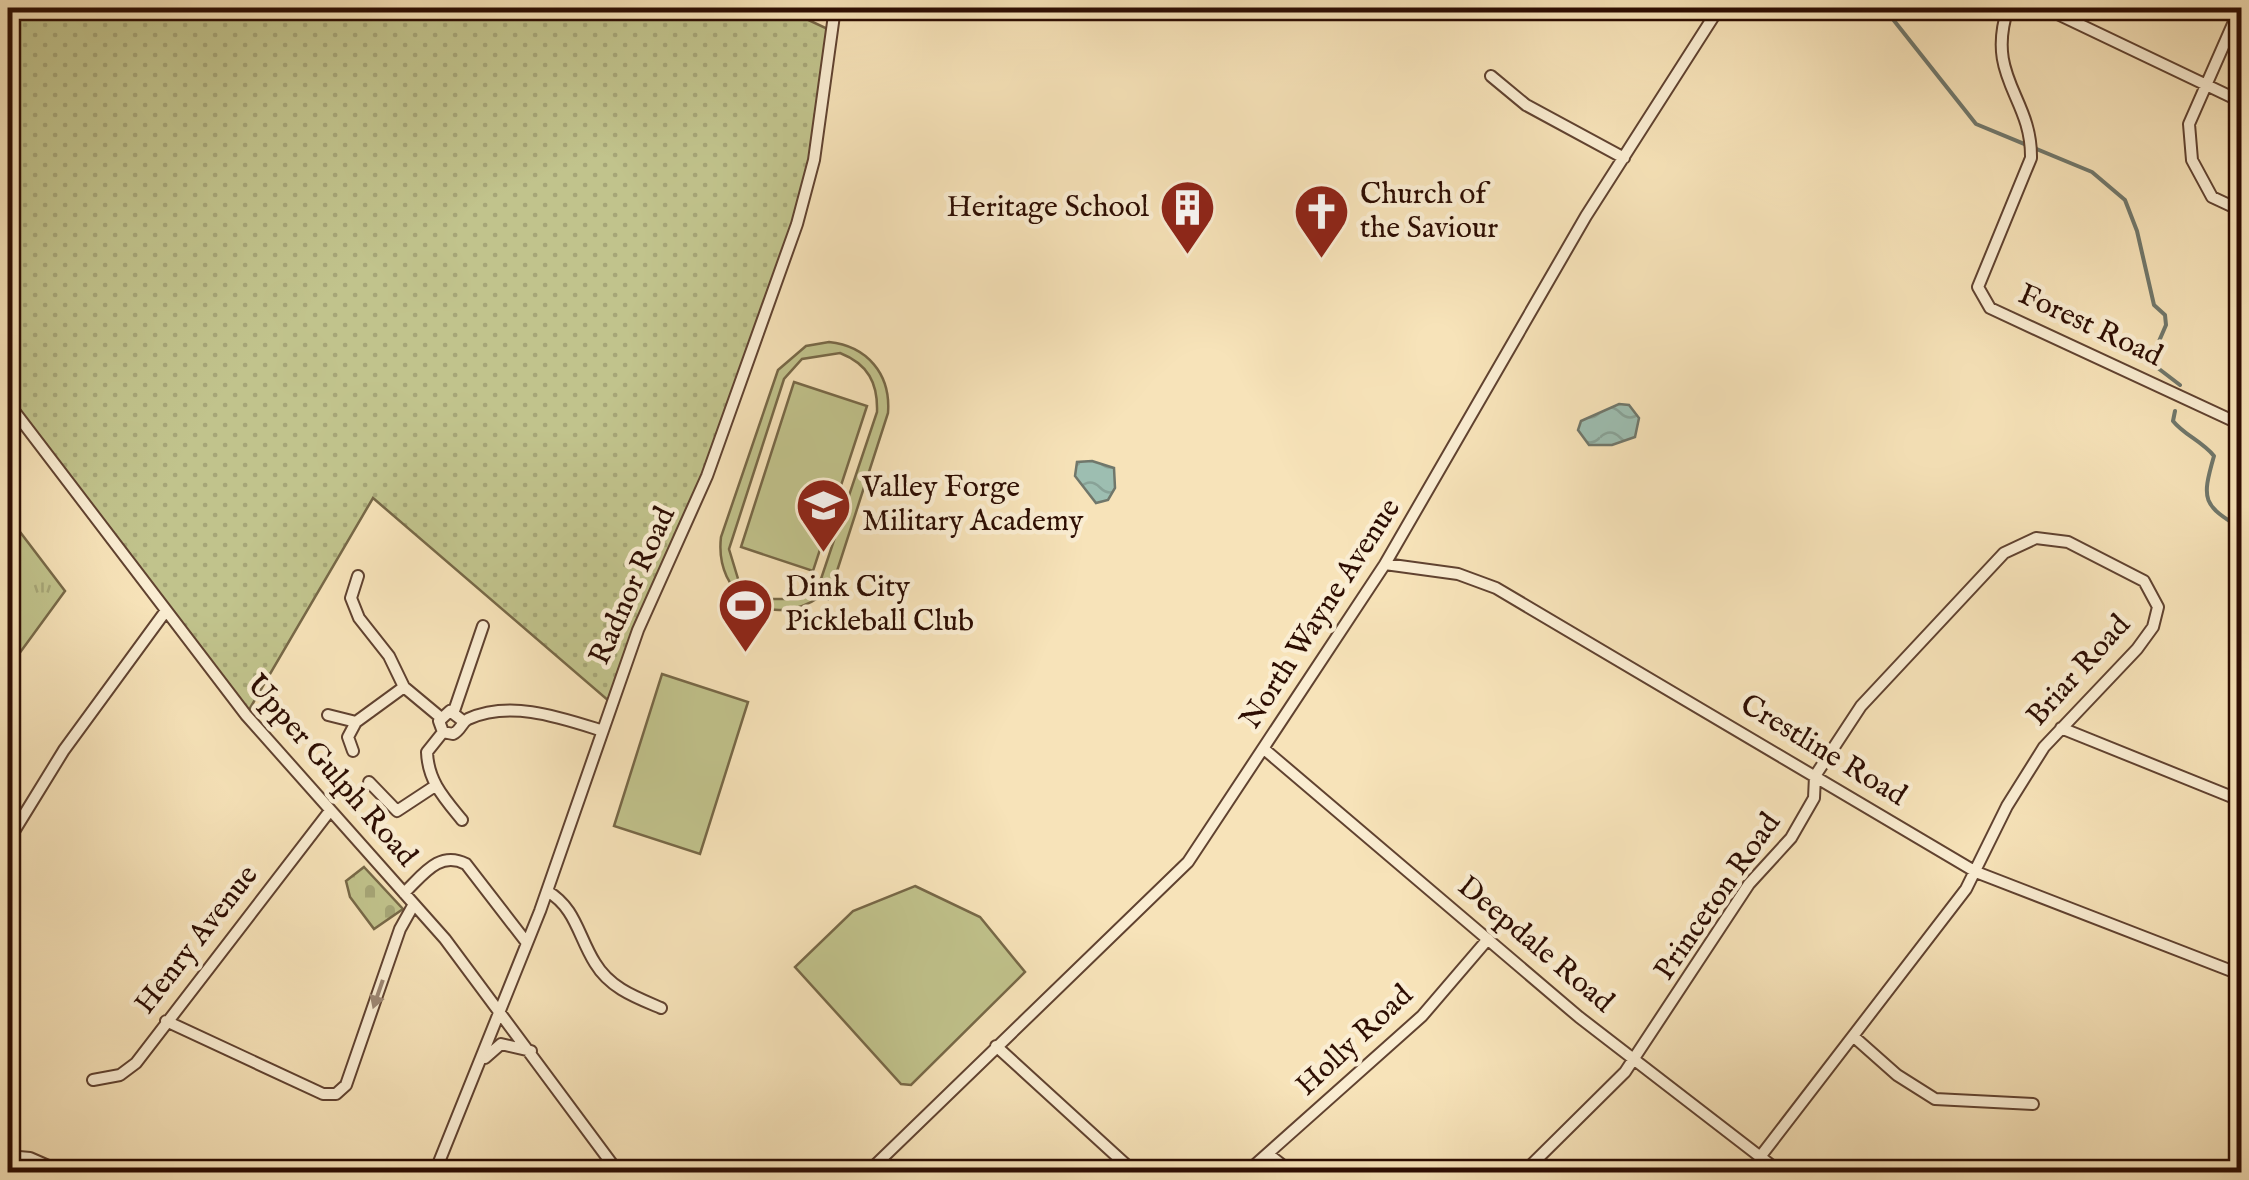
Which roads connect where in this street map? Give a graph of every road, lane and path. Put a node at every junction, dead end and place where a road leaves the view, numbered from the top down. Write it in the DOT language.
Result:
graph roads {
  1 [pos="835,8"];
  2 [pos="1720,8"];
  3 [pos="2008,8"];
  4 [pos="2044,8"];
  5 [pos="2240,8"];
  6 [pos="1491,76"];
  7 [pos="2206,86"];
  8 [pos="2242,102"];
  9 [pos="1624,158"];
  10 [pos="2242,211"];
  11 [pos="8,402"];
  12 [pos="2242,424"];
  13 [pos="1386,564"];
  14 [pos="358,576"];
  15 [pos="165,612"];
  16 [pos="483,626"];
  17 [pos="404,686"];
  18 [pos="454,711"];
  19 [pos="328,714"];
  20 [pos="440,717"];
  21 [pos="463,721"];
  22 [pos="356,722"];
  23 [pos="2060,728"];
  24 [pos="600,730"];
  25 [pos="443,732"];
  26 [pos="1264,749"];
  27 [pos="353,750"];
  28 [pos="1814,776"];
  29 [pos="369,782"];
  30 [pos="434,786"];
  31 [pos="2242,801"];
  32 [pos="329,812"];
  33 [pos="462,820"];
  34 [pos="8,841"];
  35 [pos="1976,872"];
  36 [pos="404,892"];
  37 [pos="547,892"];
  38 [pos="414,904"];
  39 [pos="1488,939"];
  40 [pos="527,943"];
  41 [pos="2242,975"];
  42 [pos="661,1008"];
  43 [pos="501,1011"];
  44 [pos="166,1021"];
  45 [pos="1853,1036"];
  46 [pos="996,1046"];
  47 [pos="532,1052"];
  48 [pos="1635,1059"];
  49 [pos="478,1067"];
  50 [pos="93,1080"];
  51 [pos="2033,1104"];
  52 [pos="1268,1154"];
  53 [pos="8,1156"];
  54 [pos="1760,1157"];
  55 [pos="1530,1171"];
  56 [pos="62,1172"];
  57 [pos="434,1172"];
  58 [pos="618,1172"];
  59 [pos="870,1172"];
  60 [pos="1134,1172"];
  61 [pos="1247,1172"];
  62 [pos="1291,1172"];
  63 [pos="1780,1172"];
  1 -- 24 [label="street, Radnor Road"];
  2 -- 9 [label="street, North Wayne Avenue"];
  3 -- 12 [label="street, Forest Road"];
  4 -- 7 [label="street"];
  5 -- 7 [label="street"];
  6 -- 9 [label="street"];
  7 -- 8 [label="street"];
  7 -- 10 [label="street"];
  9 -- 13 [label="street, North Wayne Avenue"];
  11 -- 15 [label="street, Upper Gulph Road"];
  13 -- 26 [label="street, North Wayne Avenue"];
  13 -- 28 [label="street, Crestline Road"];
  14 -- 17 [label="street"];
  15 -- 32 [label="street, Upper Gulph Road"];
  15 -- 34 [label="street"];
  16 -- 18 [label="street"];
  17 -- 20 [label="street"];
  17 -- 22 [label="street"];
  18 -- 20 [label="street"];
  18 -- 21 [label="street"];
  19 -- 22 [label="street"];
  20 -- 25 [label="street"];
  21 -- 24 [label="street"];
  21 -- 25 [label="street"];
  22 -- 27 [label="street"];
  23 -- 28 [label="street, Briar Road"];
  23 -- 31 [label="street"];
  23 -- 35 [label="street, Briar Road"];
  24 -- 37 [label="street, Radnor Road"];
  25 -- 30 [label="street"];
  26 -- 39 [label="street, Deepdale Road"];
  26 -- 46 [label="street, North Wayne Avenue"];
  28 -- 35 [label="street, Crestline Road"];
  28 -- 48 [label="street, Princeton Road"];
  29 -- 30 [label="street"];
  30 -- 33 [label="street"];
  32 -- 36 [label="street, Upper Gulph Road"];
  32 -- 44 [label="street, Henry Avenue"];
  35 -- 41 [label="street, Crestline Road"];
  35 -- 45 [label="street, Briar Road"];
  36 -- 38 [label="street, Upper Gulph Road"];
  36 -- 40 [label="street"];
  37 -- 40 [label="street, Radnor Road"];
  37 -- 42 [label="street"];
  38 -- 43 [label="street, Upper Gulph Road"];
  38 -- 44 [label="street, one-way"];
  39 -- 48 [label="street, Deepdale Road"];
  39 -- 52 [label="street, Holly Road"];
  40 -- 43 [label="street, Radnor Road"];
  43 -- 47 [label="street, Upper Gulph Road"];
  43 -- 49 [label="street, Radnor Road"];
  44 -- 50 [label="street, Henry Avenue"];
  45 -- 51 [label="street"];
  45 -- 54 [label="street, Briar Road"];
  46 -- 59 [label="street, North Wayne Avenue"];
  46 -- 60 [label="street"];
  47 -- 49 [label="street"];
  47 -- 58 [label="street, Upper Gulph Road"];
  48 -- 54 [label="street, Deepdale Road"];
  48 -- 55 [label="street, Princeton Road"];
  49 -- 57 [label="street, Radnor Road"];
  52 -- 61 [label="street, Holly Road"];
  52 -- 62 [label="street"];
  53 -- 56 [label="street"];
  54 -- 63 [label="street, Deepdale Road"];
}
